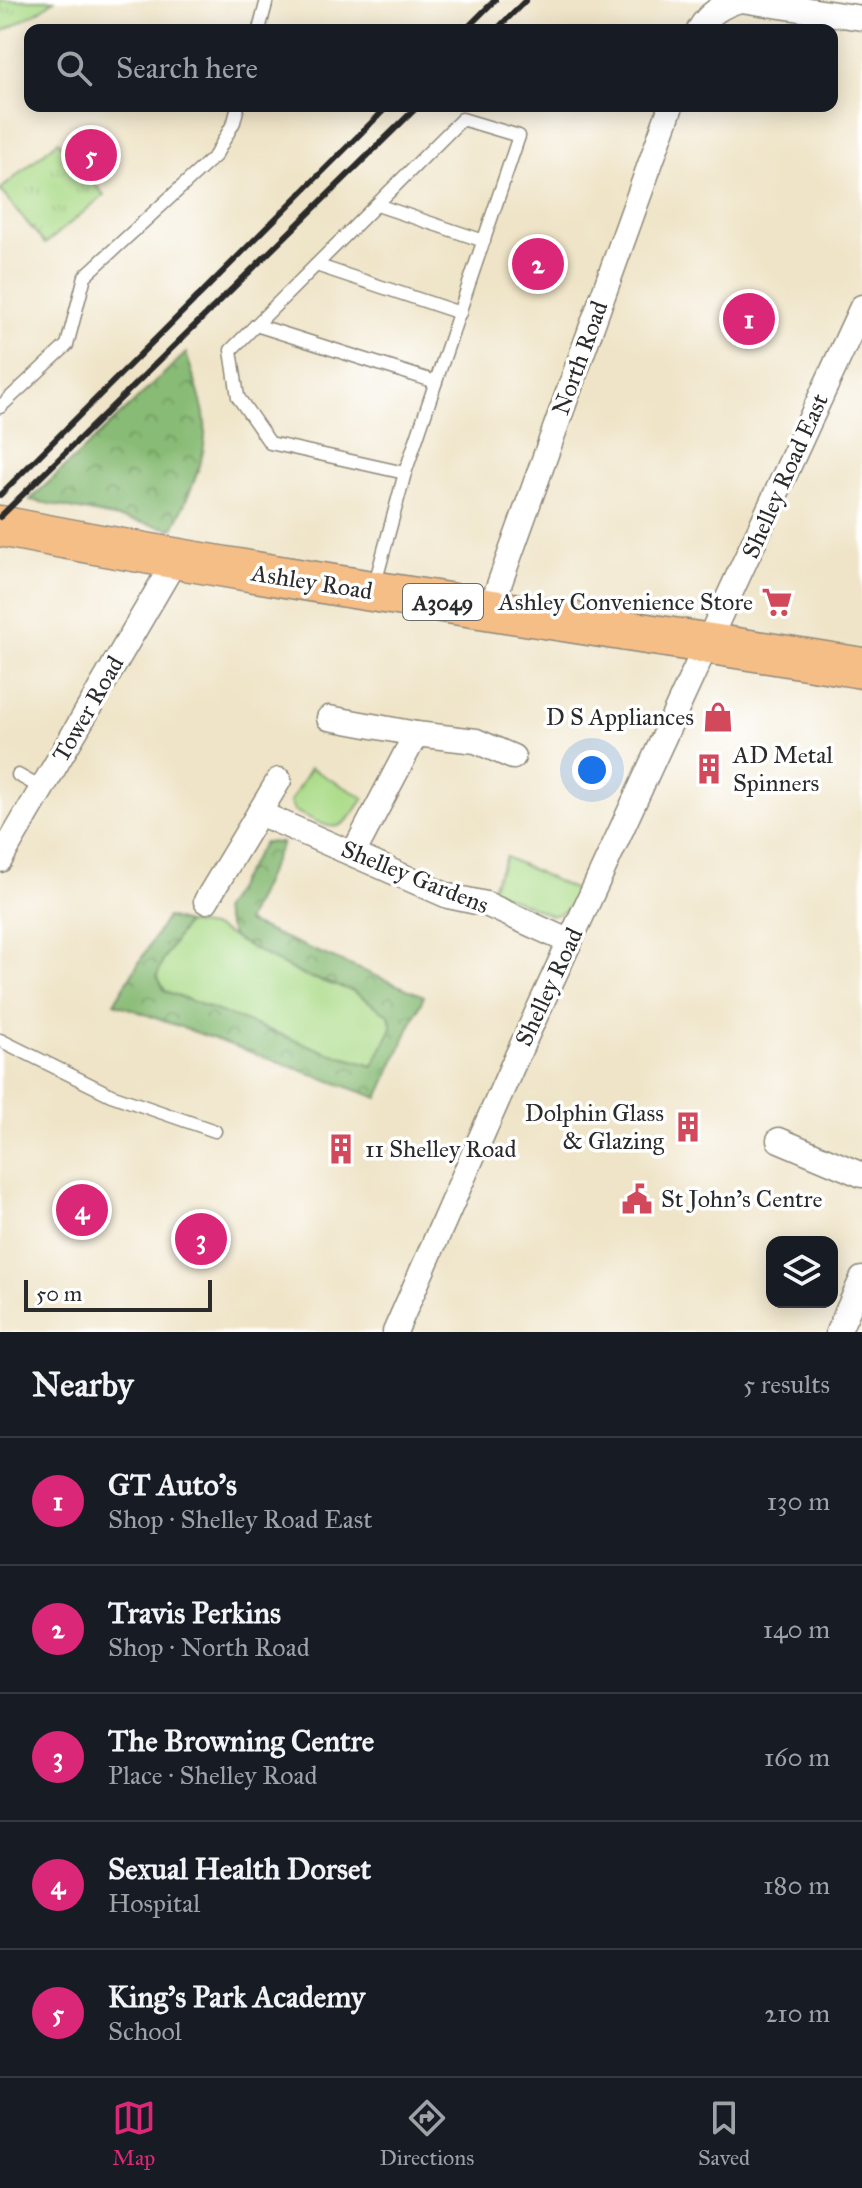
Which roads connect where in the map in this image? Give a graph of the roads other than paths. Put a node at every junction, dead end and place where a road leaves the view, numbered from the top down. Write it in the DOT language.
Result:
graph roads {
  1 [pos="267,0"];
  2 [pos="734,2"];
  3 [pos="822,6"];
  4 [pos="862,18"];
  5 [pos="261,24"];
  6 [pos="702,24"];
  7 [pos="236,112"];
  8 [pos="669,112"];
  9 [pos="377,205"];
  10 [pos="484,241"];
  11 [pos="316,265"];
  12 [pos="862,307"];
  13 [pos="460,313"];
  14 [pos="256,325"];
  15 [pos="436,382"];
  16 [pos="0,407"];
  17 [pos="405,473"];
  18 [pos="12,529"];
  19 [pos="176,559"];
  20 [pos="373,592"];
  21 [pos="490,610"];
  22 [pos="709,645"];
  23 [pos="862,668"];
  24 [pos="329,718"];
  25 [pos="416,734"];
  26 [pos="513,757"];
  27 [pos="18,775"];
  28 [pos="279,780"];
  29 [pos="41,788"];
  30 [pos="259,813"];
  31 [pos="353,854"];
  32 [pos="0,860"];
  33 [pos="206,901"];
  34 [pos="570,942"];
  35 [pos="0,1040"];
  36 [pos="215,1131"];
  37 [pos="779,1140"];
  38 [pos="862,1175"];
  39 [pos="862,1279"];
  40 [pos="395,1332"];
  41 [pos="838,1332"];
  1 -- 5 [label="lane"];
  2 -- 3 [label="street"];
  2 -- 6 [label="street"];
  3 -- 4 [label="street"];
  7 -- 16 [label="lane"];
  8 -- 21 [label="street, North Road"];
  9 -- 10 [label="lane"];
  9 -- 10 [label="lane"];
  9 -- 11 [label="lane"];
  10 -- 13 [label="lane"];
  11 -- 13 [label="lane"];
  11 -- 14 [label="lane"];
  12 -- 22 [label="street, Shelley Road East"];
  13 -- 15 [label="lane"];
  14 -- 15 [label="lane"];
  14 -- 17 [label="lane"];
  15 -- 17 [label="lane"];
  17 -- 20 [label="lane"];
  18 -- 19 [label="main road, Ashley Road / A3049"];
  19 -- 20 [label="main road, Ashley Road / A3049"];
  19 -- 29 [label="street, Tower Road"];
  20 -- 21 [label="main road, Ashley Road / A3049"];
  21 -- 22 [label="main road, Ashley Road / A3049"];
  22 -- 23 [label="main road, Ashley Road / A3049"];
  22 -- 34 [label="street, Shelley Road"];
  24 -- 25 [label="street"];
  25 -- 26 [label="street"];
  25 -- 31 [label="street"];
  27 -- 29 [label="lane"];
  28 -- 30 [label="street"];
  29 -- 32 [label="street, Tower Road"];
  30 -- 31 [label="street, Shelley Gardens"];
  30 -- 33 [label="street"];
  31 -- 34 [label="street, Shelley Gardens"];
  34 -- 40 [label="street, Shelley Road"];
  35 -- 36 [label="lane"];
  37 -- 38 [label="street"];
  39 -- 41 [label="street"];
}
